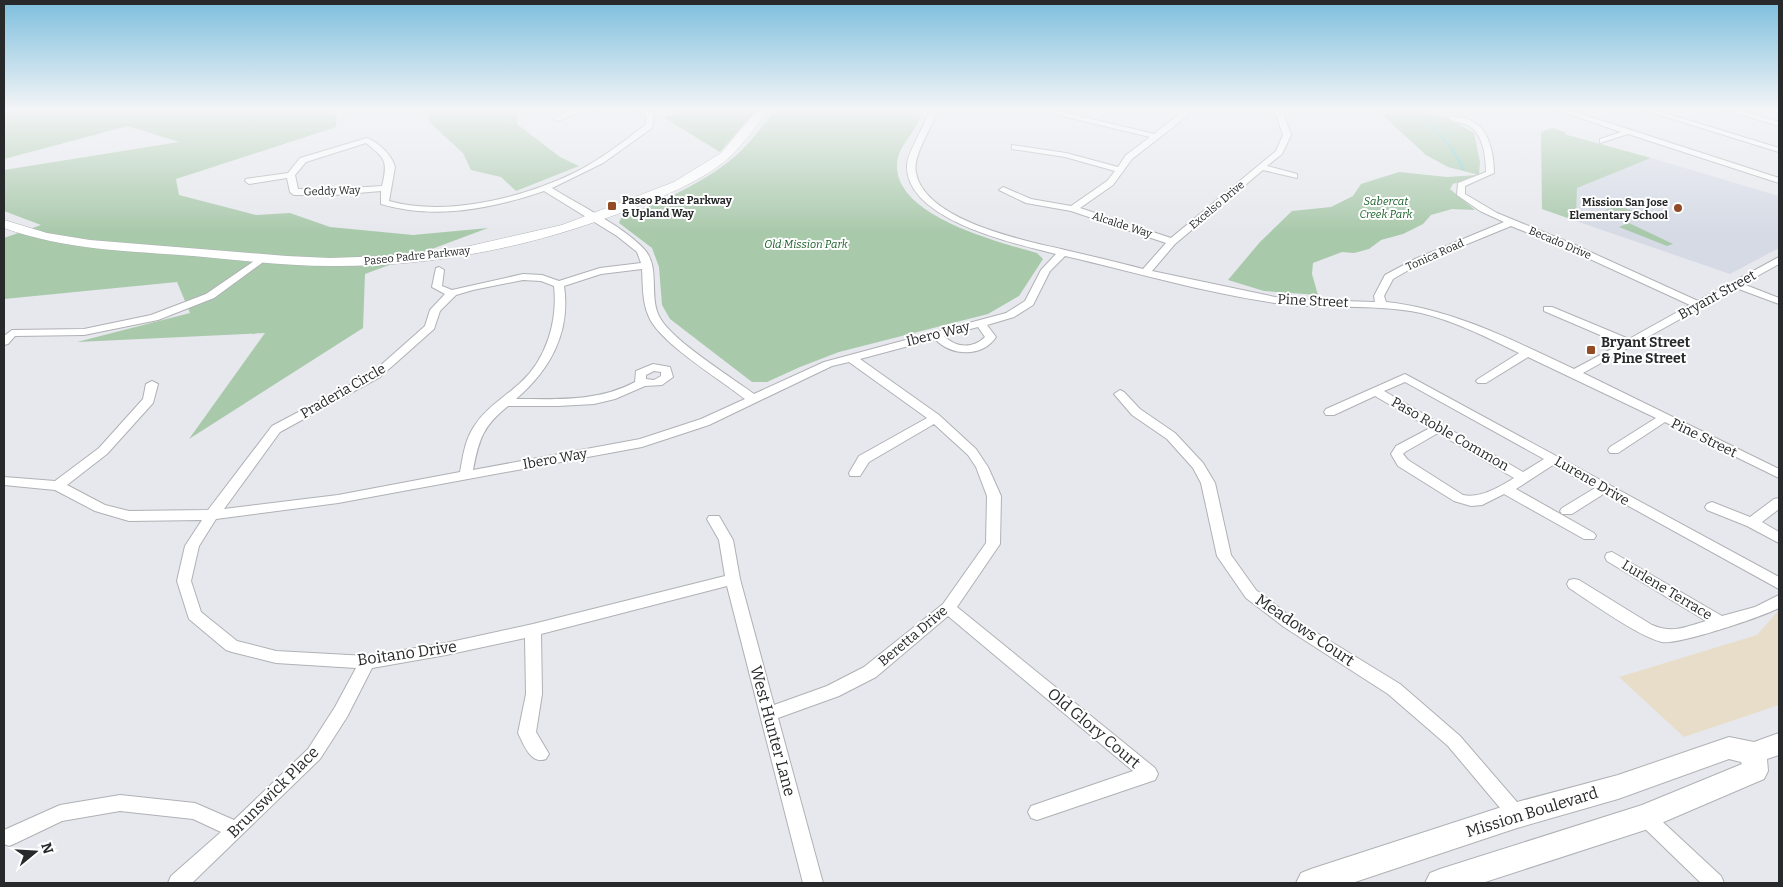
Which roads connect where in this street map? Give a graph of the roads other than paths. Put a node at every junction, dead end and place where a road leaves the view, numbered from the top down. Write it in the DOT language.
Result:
graph roads {
  1 [pos="334,150"];
  2 [pos="381,150"];
  3 [pos="615,150"];
  4 [pos="728,150"];
  5 [pos="913,150"];
  6 [pos="1037,150"];
  7 [pos="1137,150"];
  8 [pos="1280,150"];
  9 [pos="1487,150"];
  10 [pos="1685,150"];
  11 [pos="1262,167"];
  12 [pos="1122,170"];
  13 [pos="291,175"];
  14 [pos="1294,176"];
  15 [pos="249,181"];
  16 [pos="1779,181"];
  17 [pos="544,187"];
  18 [pos="385,188"];
  19 [pos="1003,190"];
  20 [pos="1073,209"];
  21 [pos="596,220"];
  22 [pos="1510,223"];
  23 [pos="4,224"];
  24 [pos="1172,242"];
  25 [pos="1063,252"];
  26 [pos="264,258"];
  27 [pos="1779,260"];
  28 [pos="646,265"];
  29 [pos="438,270"];
  30 [pos="1145,272"];
  31 [pos="559,284"];
  32 [pos="1736,285"];
  33 [pos="452,293"];
  34 [pos="1779,302"];
  35 [pos="1381,304"];
  36 [pos="1699,305"];
  37 [pos="1548,309"];
  38 [pos="980,323"];
  39 [pos="936,334"];
  40 [pos="4,342"];
  41 [pos="1629,344"];
  42 [pos="1528,352"];
  43 [pos="850,357"];
  44 [pos="1576,373"];
  45 [pos="1482,381"];
  46 [pos="644,383"];
  47 [pos="152,384"];
  48 [pos="1375,391"];
  49 [pos="1120,394"];
  50 [pos="752,398"];
  51 [pos="506,402"];
  52 [pos="1330,412"];
  53 [pos="935,418"];
  54 [pos="1664,418"];
  55 [pos="1439,428"];
  56 [pos="1614,450"];
  57 [pos="1553,459"];
  58 [pos="855,473"];
  59 [pos="1779,473"];
  60 [pos="466,475"];
  61 [pos="1524,478"];
  62 [pos="4,481"];
  63 [pos="58,486"];
  64 [pos="1604,488"];
  65 [pos="1506,489"];
  66 [pos="1779,502"];
  67 [pos="1712,506"];
  68 [pos="1567,511"];
  69 [pos="212,515"];
  70 [pos="714,519"];
  71 [pos="1752,523"];
  72 [pos="1588,536"];
  73 [pos="1779,538"];
  74 [pos="1612,557"];
  75 [pos="733,579"];
  76 [pos="1574,584"];
  77 [pos="1779,584"];
  78 [pos="1779,600"];
  79 [pos="948,608"];
  80 [pos="1721,623"];
  81 [pos="533,630"];
  82 [pos="367,662"];
  83 [pos="769,714"];
  84 [pos="1779,744"];
  85 [pos="1754,753"];
  86 [pos="540,754"];
  87 [pos="1037,812"];
  88 [pos="1517,815"];
  89 [pos="1645,817"];
  90 [pos="236,830"];
  91 [pos="9,837"];
  92 [pos="1341,878"];
  93 [pos="178,883"];
  94 [pos="813,883"];
  95 [pos="1311,883"];
  96 [pos="1440,883"];
  97 [pos="1714,883"];
  1 -- 13 [label="street, Geddy Way"];
  2 -- 18 [label="street, Geddy Way"];
  3 -- 17 [label="street"];
  4 -- 21 [label="main road, Paseo Padre Parkway"];
  5 -- 25 [label="street, Pine Street"];
  6 -- 12 [label="street"];
  7 -- 12 [label="street"];
  8 -- 11 [label="street, Excelso Drive"];
  9 -- 22 [label="street, Becado Drive"];
  10 -- 16 [label="street"];
  11 -- 14 [label="street"];
  11 -- 24 [label="street, Excelso Drive"];
  12 -- 20 [label="street"];
  13 -- 15 [label="street"];
  13 -- 18 [label="street, Geddy Way"];
  17 -- 18 [label="street"];
  17 -- 21 [label="street"];
  19 -- 20 [label="street, Alcalde Way"];
  20 -- 24 [label="street, Alcalde Way"];
  21 -- 26 [label="main road, Paseo Padre Parkway"];
  21 -- 28 [label="street"];
  22 -- 35 [label="street, Tonica Road"];
  22 -- 36 [label="street, Becado Drive"];
  23 -- 26 [label="main road, Paseo Padre Parkway"];
  24 -- 30 [label="street, Excelso Drive"];
  25 -- 30 [label="street, Pine Street"];
  25 -- 38 [label="street, Ibero Way"];
  26 -- 40 [label="street"];
  27 -- 32 [label="street, Bryant Street"];
  28 -- 31 [label="street"];
  28 -- 50 [label="street"];
  29 -- 33 [label="street"];
  30 -- 35 [label="street, Pine Street"];
  31 -- 33 [label="street, Praderia Circle"];
  31 -- 51 [label="street"];
  32 -- 34 [label="street"];
  32 -- 36 [label="street, Bryant Street"];
  33 -- 69 [label="street, Praderia Circle"];
  35 -- 42 [label="street, Pine Street"];
  36 -- 41 [label="street, Bryant Street"];
  37 -- 41 [label="street"];
  38 -- 39 [label="street, Ibero Way"];
  38 -- 39 [label="street"];
  39 -- 43 [label="street, Ibero Way"];
  41 -- 44 [label="street, Bryant Street"];
  42 -- 44 [label="street, Pine Street"];
  42 -- 45 [label="street"];
  43 -- 50 [label="street, Ibero Way"];
  43 -- 53 [label="street, Beretta Drive"];
  44 -- 54 [label="street, Pine Street"];
  46 -- 51 [label="street"];
  47 -- 63 [label="street"];
  48 -- 52 [label="street"];
  48 -- 55 [label="street, Paso Roble Common"];
  48 -- 57 [label="street, Lurene Drive"];
  49 -- 88 [label="street, Meadows Court"];
  50 -- 60 [label="street, Ibero Way"];
  51 -- 60 [label="street"];
  53 -- 58 [label="street"];
  53 -- 79 [label="street, Beretta Drive"];
  54 -- 56 [label="street"];
  54 -- 59 [label="street, Pine Street"];
  55 -- 61 [label="street, Paso Roble Common"];
  55 -- 65 [label="street"];
  57 -- 61 [label="street"];
  57 -- 64 [label="street, Lurene Drive"];
  60 -- 69 [label="street, Ibero Way"];
  61 -- 65 [label="street"];
  62 -- 63 [label="street, Ibero Way"];
  63 -- 69 [label="street, Ibero Way"];
  64 -- 68 [label="street"];
  64 -- 77 [label="street, Lurene Drive"];
  65 -- 72 [label="street"];
  66 -- 71 [label="street"];
  67 -- 71 [label="street"];
  69 -- 82 [label="street, Boitano Drive"];
  70 -- 75 [label="street, West Hunter Lane"];
  71 -- 73 [label="street"];
  74 -- 80 [label="street, Lurlene Terrace"];
  75 -- 81 [label="street, Boitano Drive"];
  75 -- 83 [label="street, West Hunter Lane"];
  76 -- 80 [label="street"];
  78 -- 80 [label="street"];
  79 -- 83 [label="street, Beretta Drive"];
  79 -- 87 [label="street, Old Glory Court"];
  81 -- 82 [label="street, Boitano Drive"];
  81 -- 86 [label="street"];
  82 -- 90 [label="street, Brunswick Place"];
  83 -- 94 [label="street, West Hunter Lane"];
  84 -- 85 [label="main road"];
  85 -- 88 [label="main road, Mission Boulevard"];
  85 -- 89 [label="main road"];
  88 -- 92 [label="main road, Mission Boulevard"];
  89 -- 96 [label="main road"];
  89 -- 97 [label="street"];
  90 -- 91 [label="street"];
  90 -- 93 [label="street, Brunswick Place"];
  92 -- 95 [label="main road, Mission Boulevard"];
}
